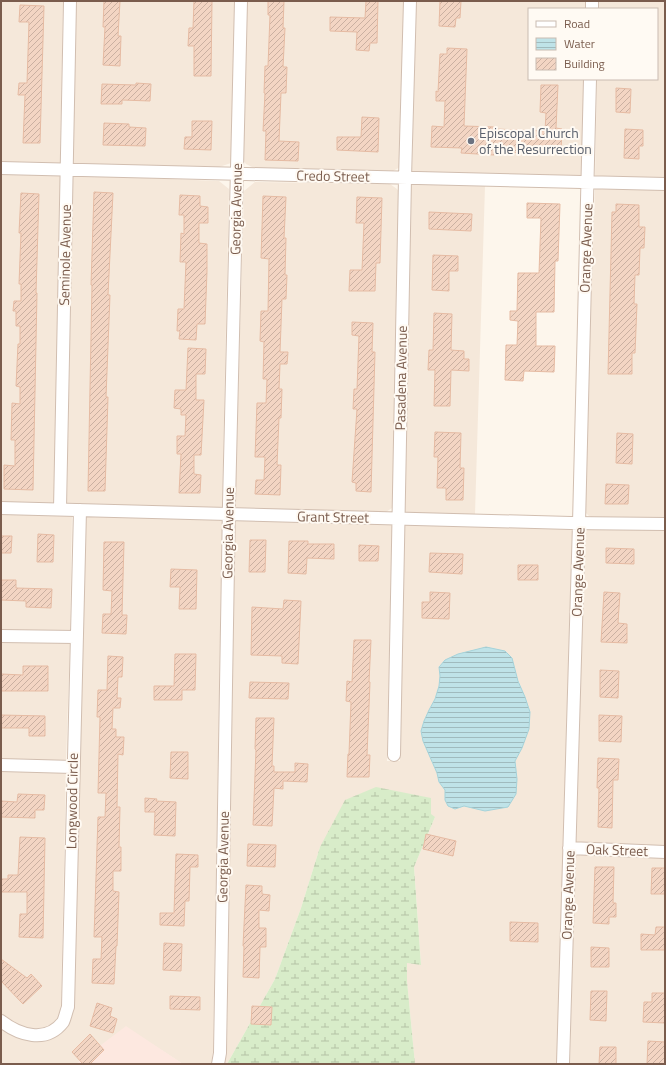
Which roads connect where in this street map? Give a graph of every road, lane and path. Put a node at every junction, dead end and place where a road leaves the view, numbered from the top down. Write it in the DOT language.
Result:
graph roads {
  1 [pos="70,1"];
  2 [pos="241,1"];
  3 [pos="410,1"];
  4 [pos="590,80"];
  5 [pos="1,168"];
  6 [pos="67,169"];
  7 [pos="236,174"];
  8 [pos="405,178"];
  9 [pos="588,183"];
  10 [pos="665,184"];
  11 [pos="1,508"];
  12 [pos="60,509"];
  13 [pos="80,510"];
  14 [pos="228,514"];
  15 [pos="398,518"];
  16 [pos="579,523"];
  17 [pos="665,524"];
  18 [pos="1,636"];
  19 [pos="76,637"];
  20 [pos="394,755"];
  21 [pos="1,765"];
  22 [pos="73,767"];
  23 [pos="569,848"];
  24 [pos="665,852"];
  25 [pos="1,1021"];
  26 [pos="218,1064"];
  27 [pos="563,1064"];
  1 -- 6 [label="street, Seminole Avenue"];
  2 -- 7 [label="street, Georgia Avenue"];
  3 -- 8 [label="street, Pasadena Avenue"];
  4 -- 9 [label="street, Orange Avenue"];
  5 -- 6 [label="street, Credo Street"];
  6 -- 7 [label="street, Credo Street"];
  6 -- 12 [label="street, Seminole Avenue"];
  7 -- 8 [label="street, Credo Street"];
  7 -- 14 [label="street, Georgia Avenue"];
  8 -- 9 [label="street, Credo Street"];
  8 -- 15 [label="street, Pasadena Avenue"];
  9 -- 10 [label="street, Credo Street"];
  9 -- 16 [label="street, Orange Avenue"];
  11 -- 12 [label="street, Grant Street"];
  12 -- 13 [label="street, Grant Street"];
  13 -- 14 [label="street, Grant Street"];
  13 -- 19 [label="street, Longwood Circle"];
  14 -- 15 [label="street, Grant Street"];
  14 -- 26 [label="street, Georgia Avenue"];
  15 -- 16 [label="street, Grant Street"];
  15 -- 20 [label="street, Pasadena Avenue"];
  16 -- 17 [label="street, Grant Street"];
  16 -- 23 [label="street, Orange Avenue"];
  18 -- 19 [label="street"];
  19 -- 22 [label="street, Longwood Circle"];
  21 -- 22 [label="street"];
  22 -- 25 [label="street, Longwood Circle"];
  23 -- 24 [label="street, Oak Street"];
  23 -- 27 [label="street, Orange Avenue"];
}
